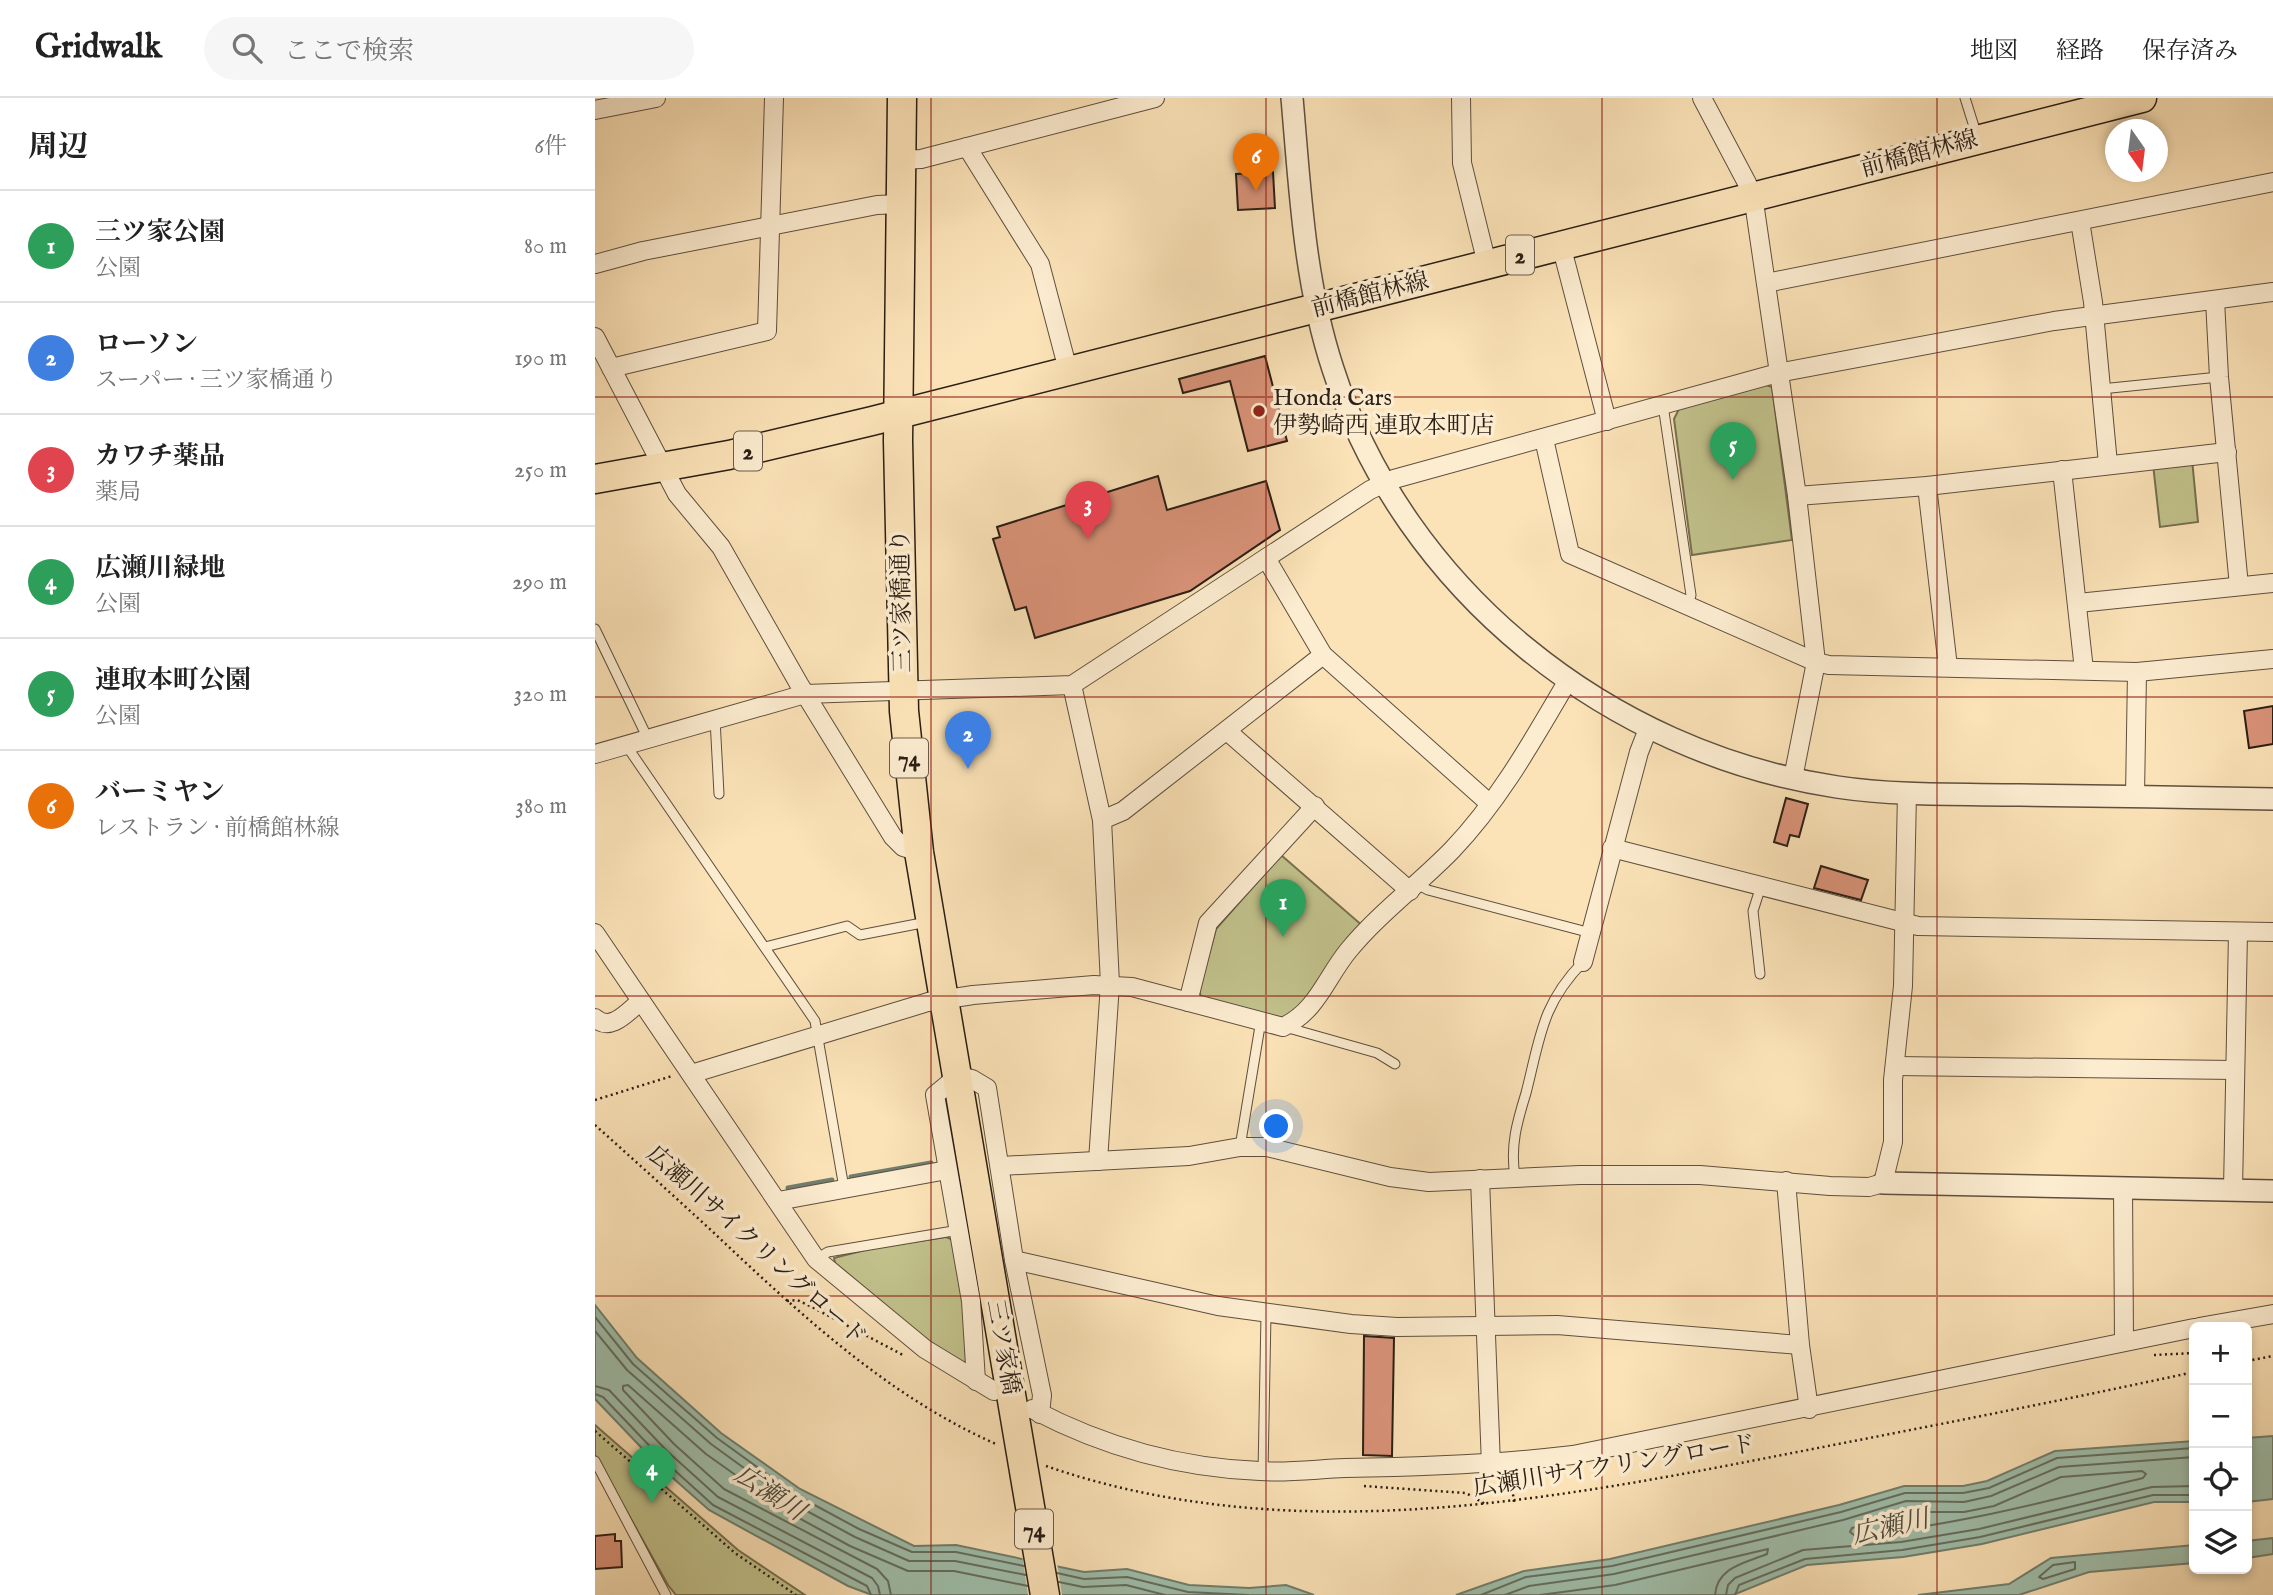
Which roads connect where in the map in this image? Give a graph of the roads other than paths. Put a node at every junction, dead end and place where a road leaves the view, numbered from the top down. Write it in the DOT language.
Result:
graph roads {
  1 [pos="656,98"];
  2 [pos="774,98"];
  3 [pos="902,98"];
  4 [pos="1155,98"];
  5 [pos="1292,98"];
  6 [pos="1461,98"];
  7 [pos="1702,98"];
  8 [pos="1965,98"];
  9 [pos="2142,98"];
  10 [pos="595,110"];
  11 [pos="1978,138"];
  12 [pos="967,147"];
  13 [pos="901,160"];
  14 [pos="2273,182"];
  15 [pos="1752,197"];
  16 [pos="900,204"];
  17 [pos="2080,220"];
  18 [pos="772,227"];
  19 [pos="1561,245"];
  20 [pos="595,264"];
  21 [pos="1487,264"];
  22 [pos="1766,284"];
  23 [pos="2273,292"];
  24 [pos="2215,300"];
  25 [pos="1316,307"];
  26 [pos="2094,315"];
  27 [pos="595,337"];
  28 [pos="611,368"];
  29 [pos="1068,370"];
  30 [pos="1778,373"];
  31 [pos="2219,377"];
  32 [pos="2101,388"];
  33 [pos="1663,405"];
  34 [pos="899,414"];
  35 [pos="1607,421"];
  36 [pos="1544,439"];
  37 [pos="2227,452"];
  38 [pos="2108,464"];
  39 [pos="664,468"];
  40 [pos="2062,470"];
  41 [pos="595,480"];
  42 [pos="1383,482"];
  43 [pos="1927,486"];
  44 [pos="1797,496"];
  45 [pos="1266,558"];
  46 [pos="2273,583"];
  47 [pos="2239,586"];
  48 [pos="2078,603"];
  49 [pos="1688,606"];
  50 [pos="595,629"];
  51 [pos="1323,655"];
  52 [pos="2273,659"];
  53 [pos="1816,662"];
  54 [pos="1948,667"];
  55 [pos="2084,670"];
  56 [pos="2137,672"];
  57 [pos="1567,682"];
  58 [pos="1072,685"];
  59 [pos="902,690"];
  60 [pos="805,694"];
  61 [pos="715,719"];
  62 [pos="1648,729"];
  63 [pos="1227,731"];
  64 [pos="648,738"];
  65 [pos="626,745"];
  66 [pos="595,754"];
  67 [pos="1793,778"];
  68 [pos="1907,793"];
  69 [pos="719,794"];
  70 [pos="2135,796"];
  71 [pos="2273,799"];
  72 [pos="1489,803"];
  73 [pos="1315,806"];
  74 [pos="1102,820"];
  75 [pos="1612,848"];
  76 [pos="919,852"];
  77 [pos="1761,886"];
  78 [pos="1413,888"];
  79 [pos="932,921"];
  80 [pos="1906,923"];
  81 [pos="2238,932"];
  82 [pos="2273,932"];
  83 [pos="595,933"];
  84 [pos="1591,933"];
  85 [pos="765,947"];
  86 [pos="1583,962"];
  87 [pos="1760,974"];
  88 [pos="1110,984"];
  89 [pos="946,999"];
  90 [pos="641,1000"];
  91 [pos="1188,1002"];
  92 [pos="595,1018"];
  93 [pos="1261,1020"];
  94 [pos="1283,1027"];
  95 [pos="819,1035"];
  96 [pos="1395,1064"];
  97 [pos="1895,1066"];
  98 [pos="2235,1070"];
  99 [pos="686,1074"];
  100 [pos="960,1087"];
  101 [pos="1240,1147"];
  102 [pos="1098,1161"];
  103 [pos="1001,1166"];
  104 [pos="947,1170"];
  105 [pos="1515,1177"];
  106 [pos="1480,1180"];
  107 [pos="1786,1181"];
  108 [pos="1883,1183"];
  109 [pos="2123,1186"];
  110 [pos="844,1188"];
  111 [pos="2233,1190"];
  112 [pos="2273,1191"];
  113 [pos="778,1201"];
  114 [pos="959,1230"];
  115 [pos="816,1259"];
  116 [pos="1014,1260"];
  117 [pos="1266,1314"];
  118 [pos="2273,1314"];
  119 [pos="2230,1322"];
  120 [pos="1485,1326"];
  121 [pos="2189,1329"];
  122 [pos="2124,1341"];
  123 [pos="1800,1345"];
  124 [pos="976,1381"];
  125 [pos="994,1391"];
  126 [pos="1809,1409"];
  127 [pos="595,1461"];
  128 [pos="1500,1464"];
  129 [pos="1263,1472"];
  130 [pos="666,1595"];
  131 [pos="1045,1595"];
  1 -- 10 [label="street"];
  2 -- 18 [label="street"];
  3 -- 13 [label="main road, 三ツ家橋通り / 74"];
  4 -- 12 [label="street"];
  5 -- 25 [label="street"];
  6 -- 21 [label="street"];
  7 -- 15 [label="street"];
  8 -- 11 [label="lane"];
  9 -- 11 [label="main road, 前橋館林線 / 2"];
  11 -- 15 [label="main road, 前橋館林線 / 2"];
  12 -- 13 [label="street"];
  12 -- 29 [label="street"];
  13 -- 16 [label="main road, 三ツ家橋通り / 74"];
  14 -- 17 [label="street"];
  15 -- 19 [label="main road, 前橋館林線 / 2"];
  15 -- 22 [label="street"];
  16 -- 18 [label="street"];
  16 -- 34 [label="main road, 三ツ家橋通り / 74"];
  17 -- 22 [label="street"];
  17 -- 26 [label="street"];
  18 -- 20 [label="street"];
  18 -- 28 [label="street"];
  19 -- 21 [label="main road, 前橋館林線 / 2"];
  19 -- 35 [label="street"];
  21 -- 25 [label="main road, 前橋館林線 / 2"];
  22 -- 30 [label="street"];
  23 -- 24 [label="street"];
  24 -- 26 [label="street"];
  24 -- 31 [label="street"];
  25 -- 29 [label="main road, 前橋館林線 / 2"];
  25 -- 42 [label="street"];
  26 -- 30 [label="street"];
  26 -- 32 [label="street"];
  27 -- 28 [label="street"];
  28 -- 39 [label="street"];
  29 -- 34 [label="main road, 前橋館林線 / 2"];
  30 -- 33 [label="street"];
  30 -- 44 [label="street"];
  31 -- 32 [label="lane"];
  31 -- 37 [label="street"];
  32 -- 38 [label="street"];
  33 -- 35 [label="street"];
  33 -- 49 [label="lane"];
  34 -- 39 [label="main road, 前橋館林線 / 2"];
  34 -- 59 [label="main road, 三ツ家橋通り / 74"];
  35 -- 36 [label="street"];
  36 -- 42 [label="street"];
  36 -- 49 [label="street"];
  37 -- 38 [label="street"];
  37 -- 47 [label="street"];
  38 -- 40 [label="street"];
  39 -- 41 [label="main road, 前橋館林線 / 2"];
  39 -- 60 [label="street"];
  40 -- 43 [label="street"];
  40 -- 48 [label="street"];
  42 -- 45 [label="street"];
  42 -- 57 [label="street"];
  43 -- 44 [label="street"];
  43 -- 54 [label="street"];
  44 -- 53 [label="street"];
  45 -- 51 [label="street"];
  45 -- 58 [label="street"];
  46 -- 47 [label="street"];
  47 -- 48 [label="street"];
  48 -- 55 [label="street"];
  49 -- 53 [label="street"];
  50 -- 64 [label="lane"];
  51 -- 63 [label="street"];
  51 -- 72 [label="street"];
  52 -- 56 [label="street"];
  53 -- 54 [label="street"];
  53 -- 67 [label="street"];
  54 -- 55 [label="street"];
  55 -- 56 [label="street"];
  56 -- 70 [label="street"];
  57 -- 62 [label="street"];
  57 -- 72 [label="street"];
  58 -- 59 [label="street"];
  58 -- 74 [label="street"];
  59 -- 60 [label="street"];
  59 -- 76 [label="main road, 三ツ家橋通り / 74"];
  60 -- 61 [label="street"];
  60 -- 76 [label="street"];
  61 -- 64 [label="street"];
  61 -- 69 [label="lane"];
  62 -- 67 [label="street"];
  62 -- 75 [label="street"];
  63 -- 73 [label="street"];
  63 -- 74 [label="street"];
  64 -- 65 [label="street"];
  65 -- 66 [label="street"];
  65 -- 85 [label="lane"];
  67 -- 68 [label="street"];
  68 -- 70 [label="street"];
  68 -- 80 [label="street"];
  70 -- 71 [label="street"];
  72 -- 78 [label="street"];
  73 -- 78 [label="street"];
  73 -- 91 [label="street"];
  74 -- 88 [label="street"];
  75 -- 77 [label="street"];
  75 -- 84 [label="street"];
  76 -- 79 [label="main road, 三ツ家橋通り / 74"];
  77 -- 80 [label="street"];
  77 -- 87 [label="lane"];
  78 -- 84 [label="lane"];
  78 -- 94 [label="street"];
  79 -- 85 [label="lane"];
  79 -- 89 [label="main road, 三ツ家橋通り / 74"];
  80 -- 81 [label="street"];
  80 -- 97 [label="street"];
  81 -- 82 [label="street"];
  81 -- 98 [label="street"];
  83 -- 90 [label="street"];
  84 -- 86 [label="street"];
  85 -- 95 [label="lane"];
  86 -- 105 [label="lane"];
  88 -- 89 [label="street"];
  88 -- 91 [label="street"];
  88 -- 102 [label="street"];
  89 -- 95 [label="street"];
  89 -- 100 [label="main road, 三ツ家橋通り / 74"];
  90 -- 92 [label="street"];
  90 -- 99 [label="street"];
  91 -- 93 [label="street"];
  93 -- 94 [label="street"];
  93 -- 101 [label="lane"];
  94 -- 96 [label="lane"];
  95 -- 99 [label="street"];
  95 -- 110 [label="lane"];
  97 -- 98 [label="street"];
  97 -- 108 [label="street"];
  98 -- 111 [label="street"];
  99 -- 113 [label="street"];
  100 -- 103 [label="street"];
  100 -- 104 [label="street"];
  100 -- 131 [label="main road, 三ツ家橋 / 74"];
  101 -- 102 [label="street"];
  101 -- 106 [label="street"];
  102 -- 103 [label="street"];
  103 -- 116 [label="street"];
  104 -- 110 [label="street"];
  104 -- 114 [label="street"];
  105 -- 106 [label="street"];
  105 -- 107 [label="street"];
  106 -- 120 [label="street"];
  107 -- 108 [label="street"];
  107 -- 123 [label="street"];
  108 -- 109 [label="street"];
  109 -- 111 [label="street"];
  109 -- 122 [label="street"];
  110 -- 113 [label="street"];
  111 -- 112 [label="street"];
  113 -- 115 [label="street"];
  114 -- 115 [label="lane"];
  114 -- 124 [label="street"];
  115 -- 124 [label="street"];
  116 -- 117 [label="street"];
  116 -- 129 [label="street"];
  117 -- 120 [label="street"];
  117 -- 129 [label="lane"];
  118 -- 119 [label="street"];
  120 -- 123 [label="street"];
  120 -- 128 [label="street"];
  121 -- 122 [label="street"];
  122 -- 126 [label="street"];
  123 -- 126 [label="street"];
  124 -- 125 [label="street"];
  126 -- 128 [label="street"];
  127 -- 130 [label="lane"];
  128 -- 129 [label="street"];
}
